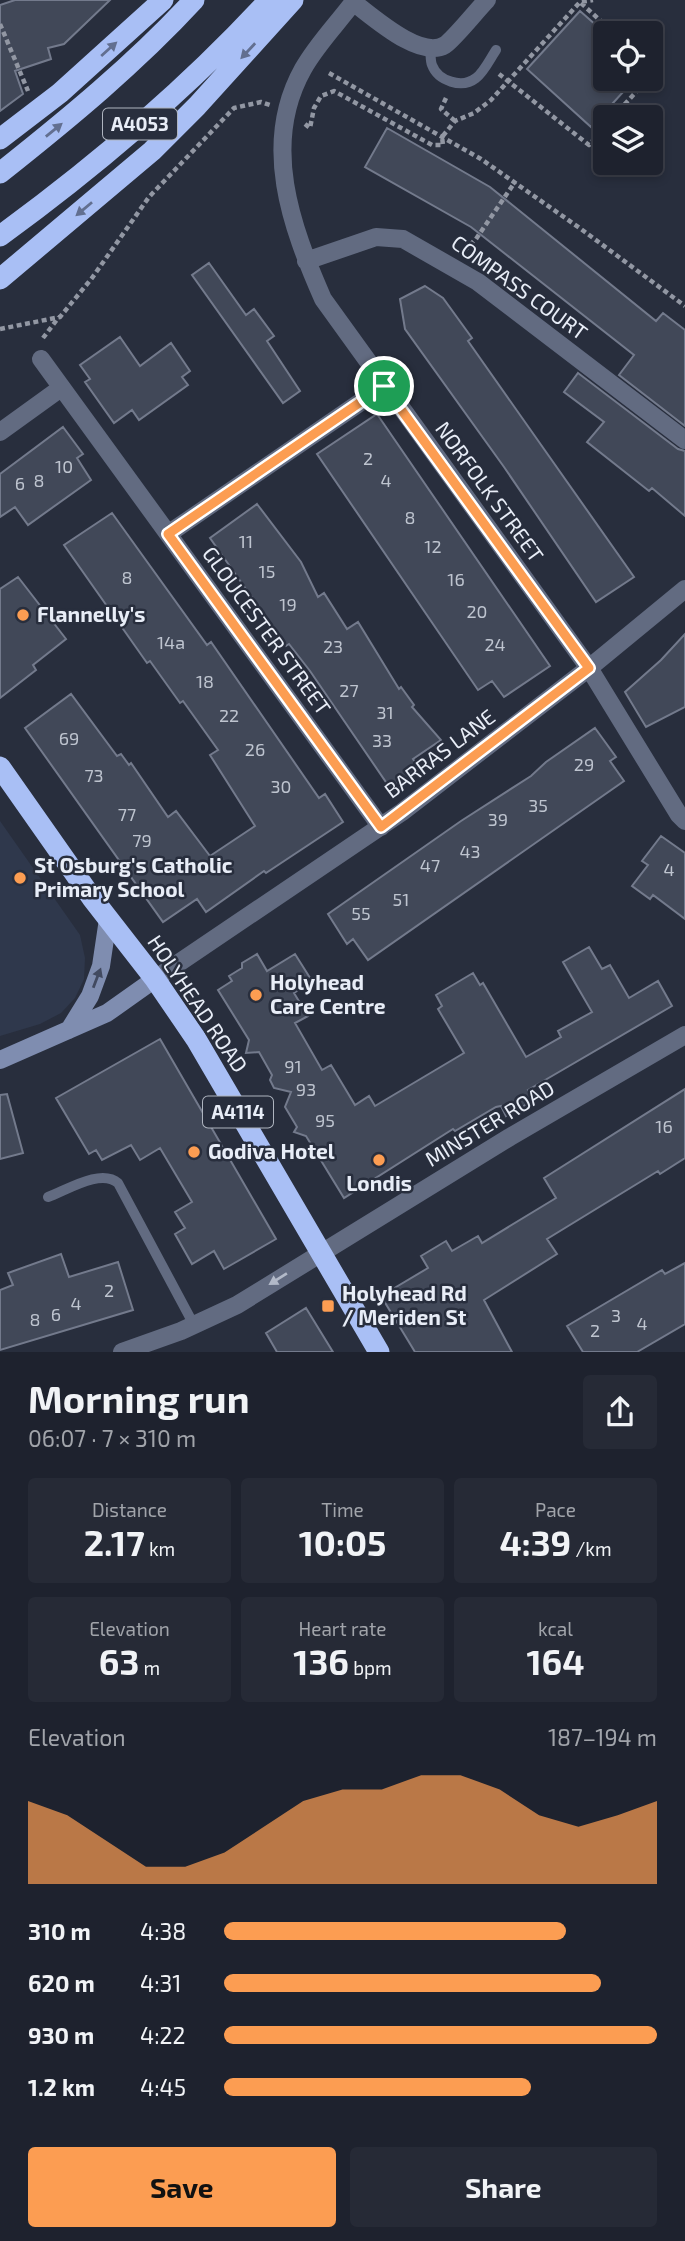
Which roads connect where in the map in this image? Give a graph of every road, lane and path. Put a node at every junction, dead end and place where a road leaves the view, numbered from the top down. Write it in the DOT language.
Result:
graph roads {
  1 [pos="163,0"];
  2 [pos="194,0"];
  3 [pos="269,0"];
  4 [pos="293,0"];
  5 [pos="487,0"];
  6 [pos="354,1"];
  7 [pos="580,2"];
  8 [pos="601,21"];
  9 [pos="0,24"];
  10 [pos="430,48"];
  11 [pos="496,50"];
  12 [pos="487,64"];
  13 [pos="329,73"];
  14 [pos="637,91"];
  15 [pos="29,94"];
  16 [pos="442,103"];
  17 [pos="625,105"];
  18 [pos="285,111"];
  19 [pos="455,121"];
  20 [pos="0,139"];
  21 [pos="593,141"];
  22 [pos="0,173"];
  23 [pos="515,181"];
  24 [pos="0,236"];
  25 [pos="306,261"];
  26 [pos="446,262"];
  27 [pos="0,279"];
  28 [pos="685,306"];
  29 [pos="0,329"];
  30 [pos="41,359"];
  31 [pos="384,386"];
  32 [pos="61,388"];
  33 [pos="0,432"];
  34 [pos="685,440"];
  35 [pos="168,534"];
  36 [pos="685,589"];
  37 [pos="589,668"];
  38 [pos="0,767"];
  39 [pos="685,821"];
  40 [pos="381,827"];
  41 [pos="108,919"];
  42 [pos="155,979"];
  43 [pos="69,1030"];
  44 [pos="685,1035"];
  45 [pos="0,1060"];
  46 [pos="48,1197"];
  47 [pos="320,1253"];
  48 [pos="194,1325"];
  49 [pos="122,1352"];
  50 [pos="379,1352"];
  20 -- 1 [label="highway, one-way"];
  22 -- 2 [label="highway, A4053, one-way"];
  3 -- 24 [label="highway, A4053"];
  4 -- 27 [label="highway, one-way"];
  5 -- 10 [label="street"];
  6 -- 10 [label="street"];
  6 -- 18 [label="street, NORFOLK STREET"];
  7 -- 8 [label="path"];
  9 -- 15 [label="path"];
  10 -- 12 [label="lane"];
  11 -- 12 [label="lane"];
  12 -- 21 [label="path"];
  13 -- 23 [label="path"];
  14 -- 17 [label="path"];
  16 -- 19 [label="path"];
  18 -- 25 [label="street, NORFOLK STREET"];
  18 -- 29 [label="path"];
  23 -- 26 [label="path"];
  23 -- 28 [label="path"];
  25 -- 26 [label="street, COMPASS COURT"];
  25 -- 31 [label="street, NORFOLK STREET"];
  26 -- 34 [label="street, COMPASS COURT"];
  30 -- 32 [label="street, GLOUCESTER STREET"];
  31 -- 35 [label="street"];
  31 -- 37 [label="street, NORFOLK STREET"];
  32 -- 33 [label="street"];
  32 -- 35 [label="street, GLOUCESTER STREET"];
  35 -- 40 [label="street, GLOUCESTER STREET"];
  36 -- 37 [label="street, BARRAS LANE"];
  37 -- 39 [label="street, NORFOLK STREET"];
  37 -- 40 [label="street, BARRAS LANE"];
  38 -- 41 [label="highway, HOLYHEAD ROAD / A4114"];
  40 -- 42 [label="street, BARRAS LANE"];
  41 -- 42 [label="highway, HOLYHEAD ROAD / A4114"];
  43 -- 41 [label="street, one-way"];
  42 -- 43 [label="street, BARRAS LANE"];
  42 -- 47 [label="highway, HOLYHEAD ROAD / A4114"];
  43 -- 45 [label="street, BARRAS LANE"];
  44 -- 47 [label="street, MINSTER ROAD"];
  46 -- 48 [label="lane"];
  47 -- 48 [label="street, MINSTER ROAD, one-way"];
  47 -- 50 [label="highway, HOLYHEAD ROAD / A4114"];
  48 -- 49 [label="street, MINSTER ROAD"];
}
